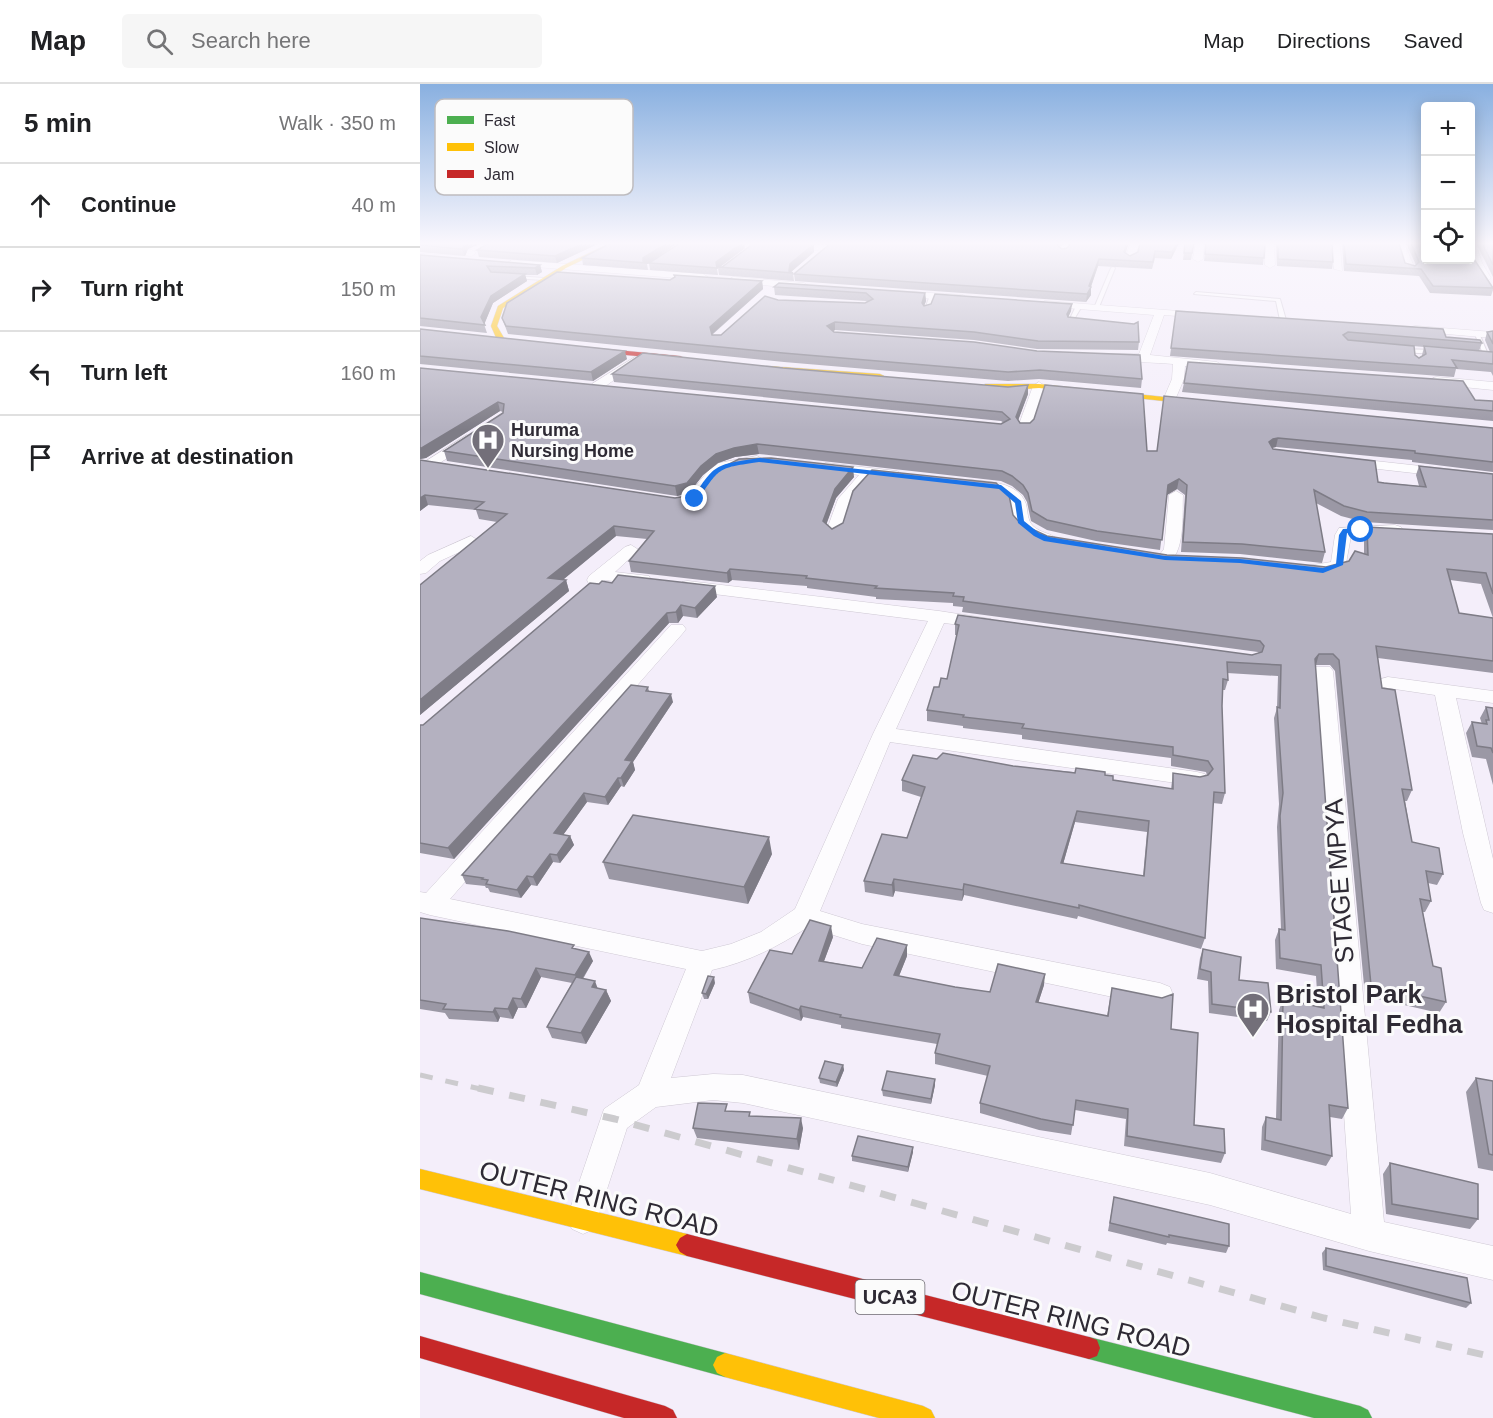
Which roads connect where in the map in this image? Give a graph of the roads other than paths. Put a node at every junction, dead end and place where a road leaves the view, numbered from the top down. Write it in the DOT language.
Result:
graph roads {
  1 [pos="503,305"];
  2 [pos="928,305"];
  3 [pos="1069,305"];
  4 [pos="1281,305"];
  5 [pos="1079,306"];
  6 [pos="1096,307"];
  7 [pos="926,311"];
  8 [pos="1160,312"];
  9 [pos="1214,316"];
  10 [pos="1269,319"];
  11 [pos="1289,321"];
  12 [pos="1091,324"];
  13 [pos="1408,329"];
  14 [pos="1476,333"];
  15 [pos="1493,335"];
  16 [pos="549,346"];
  17 [pos="572,348"];
  18 [pos="1397,349"];
  19 [pos="1443,353"];
  20 [pos="644,354"];
  21 [pos="1476,355"];
  22 [pos="1096,356"];
  23 [pos="1144,357"];
  24 [pos="1490,357"];
  25 [pos="690,359"];
  26 [pos="1179,364"];
  27 [pos="755,366"];
  28 [pos="1231,367"];
  29 [pos="895,378"];
  30 [pos="1426,380"];
  31 [pos="970,384"];
  32 [pos="580,386"];
  33 [pos="1039,386"];
  34 [pos="1493,386"];
  35 [pos="596,387"];
  36 [pos="618,389"];
  37 [pos="1169,400"];
  38 [pos="1216,404"];
  39 [pos="1025,427"];
  40 [pos="482,429"];
  41 [pos="1331,460"];
  42 [pos="774,461"];
  43 [pos="424,464"];
  44 [pos="810,465"];
  45 [pos="450,468"];
  46 [pos="869,472"];
  47 [pos="911,477"];
  48 [pos="1493,478"];
  49 [pos="955,482"];
  50 [pos="1176,495"];
  51 [pos="654,499"];
  52 [pos="1409,531"];
  53 [pos="834,532"];
  54 [pos="471,541"];
  55 [pos="1070,543"];
  56 [pos="632,550"];
  57 [pos="1186,559"];
  58 [pos="1302,568"];
  59 [pos="420,570"];
  60 [pos="602,575"];
  61 [pos="583,591"];
  62 [pos="939,616"];
  63 [pos="1008,626"];
  64 [pos="677,629"];
  65 [pos="1323,671"];
  66 [pos="1388,683"];
  67 [pos="1444,690"];
  68 [pos="1493,696"];
  69 [pos="883,734"];
  70 [pos="1197,779"];
  71 [pos="1484,835"];
  72 [pos="425,903"];
  73 [pos="1493,903"];
  74 [pos="805,916"];
  75 [pos="702,962"];
  76 [pos="1160,994"];
  77 [pos="650,1094"];
  78 [pos="420,1179"];
  79 [pos="583,1218"];
  80 [pos="1369,1234"];
  81 [pos="1493,1263"];
  82 [pos="420,1283"];
  83 [pos="420,1347"];
  84 [pos="665,1418"];
  85 [pos="923,1418"];
  86 [pos="1360,1418"];
  1 -- 16 [label="street"];
  2 -- 7 [label="lane"];
  3 -- 5 [label="street"];
  4 -- 11 [label="lane"];
  5 -- 6 [label="street"];
  5 -- 12 [label="lane"];
  6 -- 8 [label="street"];
  8 -- 9 [label="street"];
  8 -- 23 [label="street"];
  10 -- 11 [label="street"];
  13 -- 14 [label="street"];
  14 -- 15 [label="street"];
  14 -- 24 [label="lane"];
  17 -- 20 [label="street"];
  18 -- 19 [label="lane"];
  20 -- 25 [label="street"];
  20 -- 35 [label="street"];
  21 -- 24 [label="lane"];
  22 -- 23 [label="street"];
  23 -- 26 [label="street"];
  26 -- 28 [label="street"];
  26 -- 37 [label="street"];
  27 -- 29 [label="street"];
  30 -- 34 [label="street"];
  31 -- 33 [label="street"];
  32 -- 35 [label="street"];
  33 -- 37 [label="street"];
  33 -- 39 [label="street"];
  35 -- 36 [label="street"];
  37 -- 38 [label="street"];
  40 -- 43 [label="street"];
  41 -- 48 [label="street"];
  42 -- 51 [label="street"];
  43 -- 45 [label="street"];
  44 -- 46 [label="street"];
  46 -- 47 [label="street"];
  46 -- 53 [label="street"];
  49 -- 55 [label="street"];
  50 -- 57 [label="street"];
  52 -- 58 [label="street"];
  54 -- 59 [label="street"];
  56 -- 60 [label="street"];
  60 -- 61 [label="street"];
  60 -- 62 [label="street"];
  62 -- 63 [label="street"];
  62 -- 69 [label="street"];
  64 -- 72 [label="street"];
  65 -- 80 [label="street, STAGE MPYA"];
  66 -- 67 [label="street"];
  67 -- 68 [label="street"];
  67 -- 71 [label="street"];
  69 -- 70 [label="street"];
  69 -- 74 [label="street"];
  71 -- 73 [label="street"];
  72 -- 75 [label="street"];
  74 -- 75 [label="street"];
  74 -- 76 [label="street"];
  75 -- 77 [label="street"];
  77 -- 79 [label="street"];
  77 -- 80 [label="street"];
  78 -- 79 [label="street, OUTER RING ROAD / UCA3"];
  79 -- 86 [label="street, OUTER RING ROAD / UCA3"];
  80 -- 81 [label="street"];
  82 -- 85 [label="street"];
  83 -- 84 [label="street"];
}
